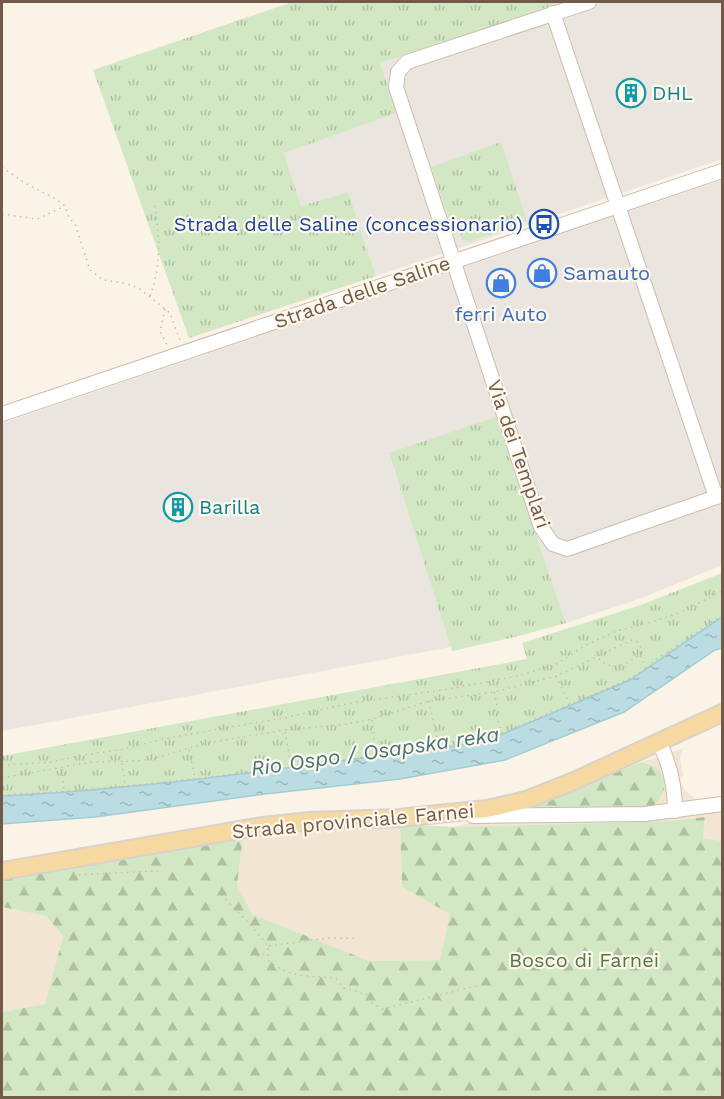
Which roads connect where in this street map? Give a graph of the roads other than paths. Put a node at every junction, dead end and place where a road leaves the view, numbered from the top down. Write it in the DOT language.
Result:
graph roads {
  1 [pos="589,2"];
  2 [pos="553,14"];
  3 [pos="723,171"];
  4 [pos="618,206"];
  5 [pos="453,262"];
  6 [pos="2,414"];
  7 [pos="719,496"];
  8 [pos="723,713"];
  9 [pos="659,742"];
  10 [pos="723,804"];
  11 [pos="675,811"];
  12 [pos="440,815"];
  13 [pos="2,871"];
  1 -- 2 [label="street, Via dei Templari"];
  2 -- 4 [label="street"];
  2 -- 5 [label="street, Via dei Templari"];
  3 -- 4 [label="street, Strada delle Saline"];
  4 -- 5 [label="street, Strada delle Saline"];
  4 -- 7 [label="street"];
  5 -- 6 [label="street, Strada delle Saline"];
  5 -- 7 [label="street, Via dei Templari"];
  8 -- 9 [label="main road, Strada provinciale Farnei"];
  9 -- 11 [label="street"];
  9 -- 12 [label="main road, Strada provinciale Farnei"];
  10 -- 11 [label="street"];
  11 -- 12 [label="street"];
  12 -- 13 [label="main road, Strada provinciale Farnei"];
}
